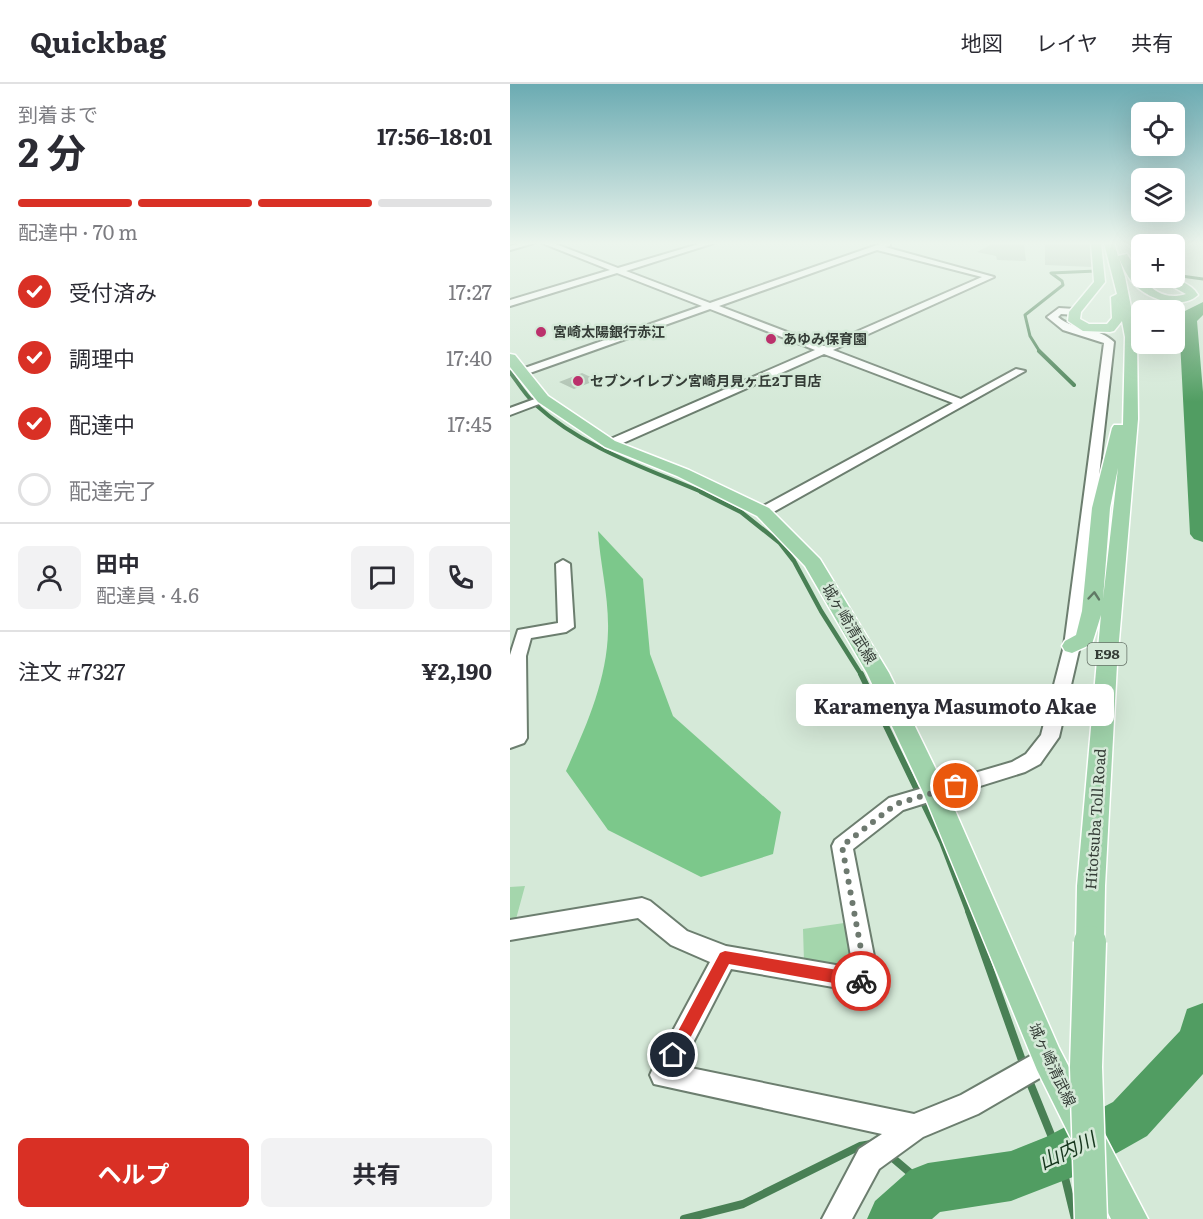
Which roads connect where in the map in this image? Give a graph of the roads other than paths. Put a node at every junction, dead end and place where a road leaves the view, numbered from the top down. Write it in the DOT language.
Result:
graph roads {
  1 [pos="534,296"];
  2 [pos="681,296"];
  3 [pos="744,296"];
  4 [pos="949,296"];
  5 [pos="1088,296"];
  6 [pos="1118,296"];
  7 [pos="1123,296"];
  8 [pos="1162,296"];
  9 [pos="1191,296"];
  10 [pos="510,303"];
  11 [pos="711,308"];
  12 [pos="1075,312"];
  13 [pos="826,350"];
  14 [pos="510,357"];
  15 [pos="1131,366"];
  16 [pos="1020,371"];
  17 [pos="523,372"];
  18 [pos="541,400"];
  19 [pos="962,403"];
  20 [pos="510,412"];
  21 [pos="610,444"];
  22 [pos="763,512"];
  23 [pos="563,564"];
  24 [pos="1072,646"];
  25 [pos="514,657"];
  26 [pos="510,741"];
  27 [pos="935,792"];
  28 [pos="510,930"];
  29 [pos="725,957"];
  30 [pos="1048,1059"];
  31 [pos="904,1133"];
  32 [pos="836,1219"];
  33 [pos="1091,1219"];
  34 [pos="1130,1219"];
  1 -- 10 [label="street"];
  2 -- 11 [label="street"];
  3 -- 11 [label="street"];
  4 -- 13 [label="street"];
  5 -- 12 [label="main road"];
  6 -- 12 [label="main road"];
  7 -- 15 [label="main road, Hitotsuba Toll Road / E98"];
  8 -- 9 [label="main road"];
  11 -- 13 [label="street"];
  11 -- 17 [label="street"];
  12 -- 24 [label="street"];
  13 -- 19 [label="street"];
  13 -- 21 [label="street"];
  14 -- 17 [label="main road, 城ヶ崎清武線"];
  24 -- 15 [label="main road, one-way"];
  15 -- 33 [label="main road, Hitotsuba Toll Road / E98, bridge"];
  16 -- 19 [label="street"];
  17 -- 18 [label="main road, 城ヶ崎清武線"];
  18 -- 20 [label="street"];
  18 -- 21 [label="main road, 城ヶ崎清武線"];
  19 -- 22 [label="street"];
  21 -- 22 [label="main road, 城ヶ崎清武線"];
  22 -- 27 [label="main road, 城ヶ崎清武線"];
  23 -- 25 [label="street"];
  24 -- 27 [label="street"];
  25 -- 26 [label="street"];
  27 -- 29 [label="street"];
  27 -- 30 [label="main road, 城ヶ崎清武線"];
  28 -- 29 [label="street"];
  29 -- 31 [label="street"];
  30 -- 31 [label="street"];
  30 -- 34 [label="main road, 城ヶ崎清武線"];
  31 -- 32 [label="street"];
}
